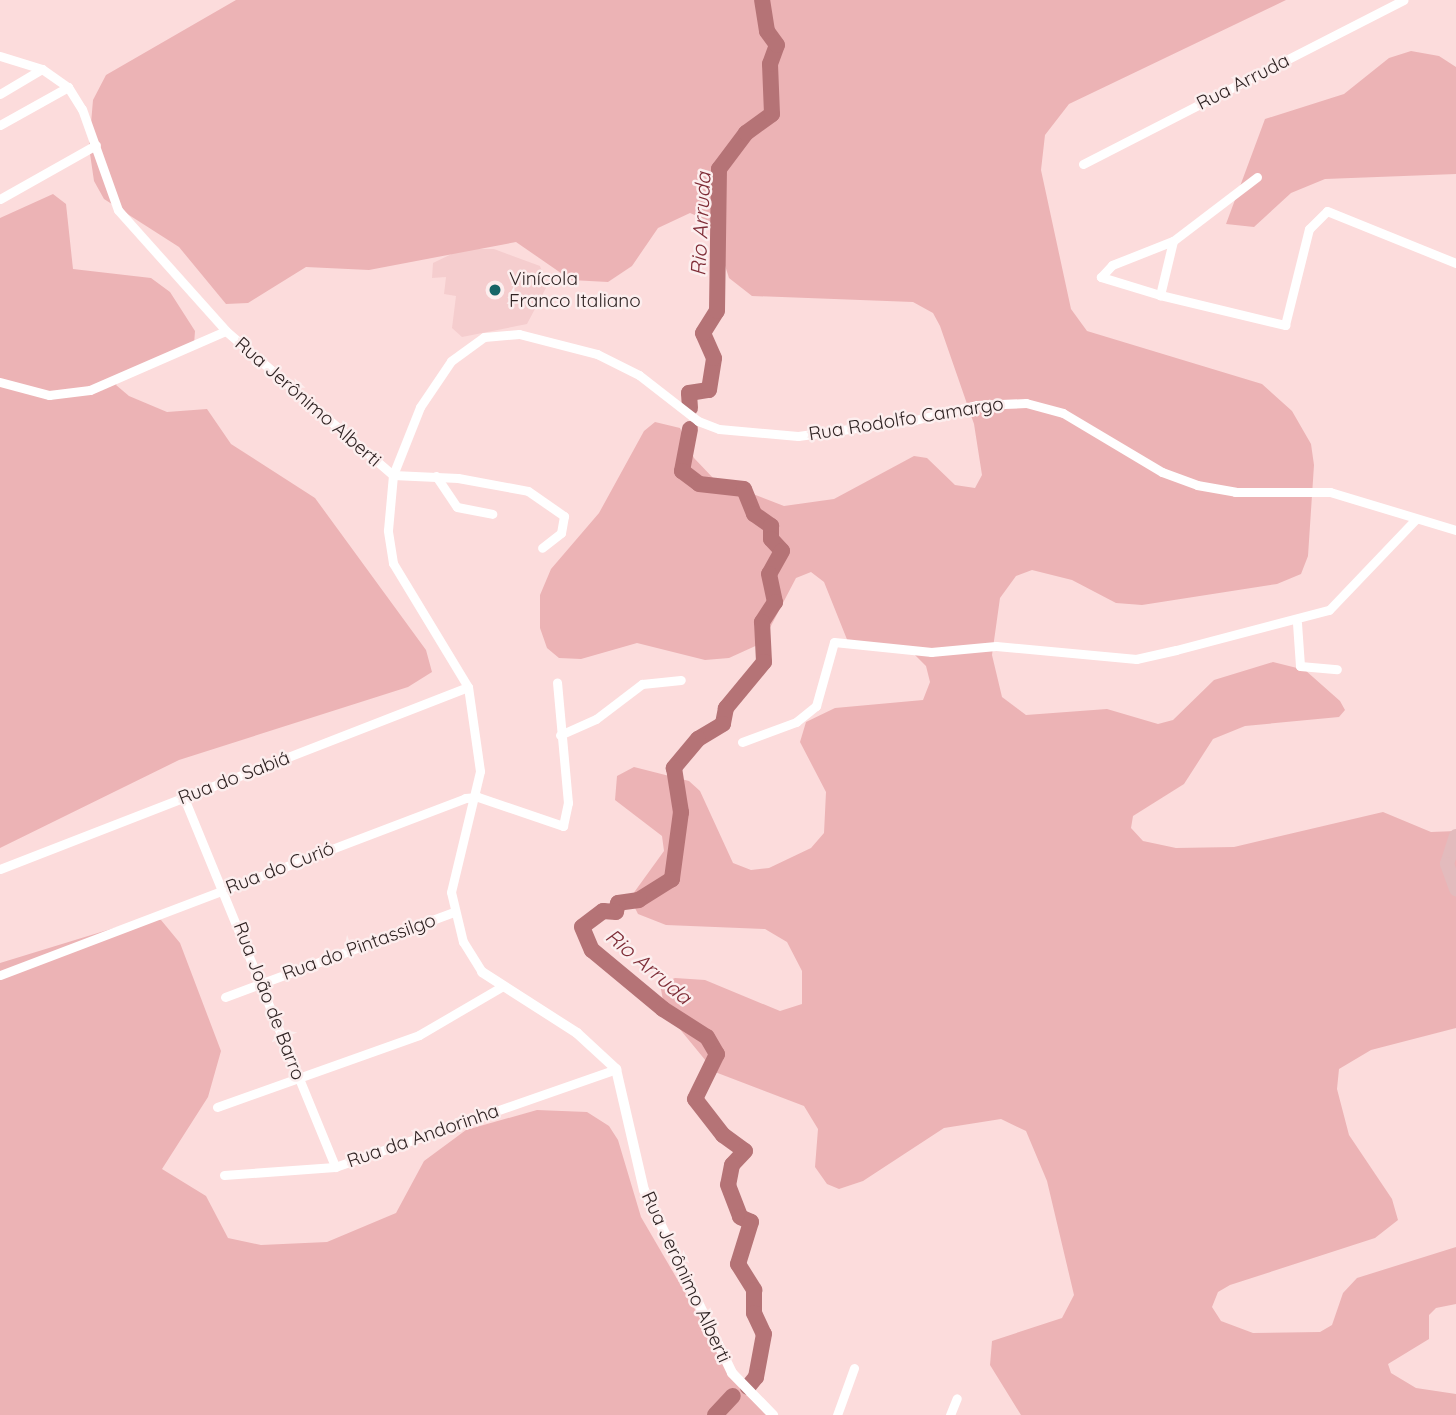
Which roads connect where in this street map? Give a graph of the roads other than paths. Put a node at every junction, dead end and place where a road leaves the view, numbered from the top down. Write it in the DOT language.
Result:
graph roads {
  1 [pos="1403,0"];
  2 [pos="0,56"];
  3 [pos="42,69"];
  4 [pos="68,87"];
  5 [pos="0,93"];
  6 [pos="0,125"];
  7 [pos="96,145"];
  8 [pos="1083,164"];
  9 [pos="1257,177"];
  10 [pos="0,199"];
  11 [pos="1173,242"];
  12 [pos="1456,263"];
  13 [pos="1160,295"];
  14 [pos="226,331"];
  15 [pos="0,382"];
  16 [pos="393,475"];
  17 [pos="436,476"];
  18 [pos="492,514"];
  19 [pos="1416,519"];
  20 [pos="1456,530"];
  21 [pos="542,548"];
  22 [pos="1297,623"];
  23 [pos="1337,670"];
  24 [pos="681,680"];
  25 [pos="557,683"];
  26 [pos="468,688"];
  27 [pos="560,735"];
  28 [pos="742,742"];
  29 [pos="478,797"];
  30 [pos="184,798"];
  31 [pos="1456,836"];
  32 [pos="0,869"];
  33 [pos="225,888"];
  34 [pos="1456,889"];
  35 [pos="454,912"];
  36 [pos="482,972"];
  37 [pos="0,975"];
  38 [pos="262,983"];
  39 [pos="503,986"];
  40 [pos="225,997"];
  41 [pos="616,1069"];
  42 [pos="299,1076"];
  43 [pos="217,1107"];
  44 [pos="335,1167"];
  45 [pos="224,1175"];
  46 [pos="854,1368"];
  47 [pos="957,1398"];
  48 [pos="773,1415"];
  49 [pos="837,1415"];
  50 [pos="950,1415"];
  1 -- 8 [label="street, Rua Arruda"];
  2 -- 3 [label="street, Rua Jerônimo Alberti"];
  3 -- 4 [label="street, Rua Jerônimo Alberti"];
  3 -- 5 [label="street"];
  4 -- 6 [label="street"];
  4 -- 7 [label="street, Rua Jerônimo Alberti"];
  7 -- 10 [label="street"];
  7 -- 14 [label="street, Rua Jerônimo Alberti"];
  9 -- 11 [label="street"];
  11 -- 13 [label="street"];
  11 -- 13 [label="street"];
  12 -- 13 [label="street"];
  14 -- 15 [label="street"];
  14 -- 16 [label="street, Rua Jerônimo Alberti"];
  16 -- 17 [label="street"];
  16 -- 19 [label="street, Rua Rodolfo Camargo"];
  16 -- 26 [label="street, Rua Jerônimo Alberti"];
  17 -- 18 [label="street"];
  17 -- 21 [label="street"];
  19 -- 20 [label="street, Rua Rodolfo Camargo"];
  19 -- 22 [label="street"];
  22 -- 23 [label="street"];
  22 -- 28 [label="street"];
  24 -- 27 [label="street"];
  25 -- 27 [label="street"];
  26 -- 29 [label="street, Rua Jerônimo Alberti"];
  26 -- 30 [label="street, Rua do Sabiá"];
  27 -- 29 [label="street"];
  29 -- 33 [label="street, Rua do Curió"];
  29 -- 35 [label="street, Rua Jerônimo Alberti"];
  30 -- 32 [label="street, Rua do Sabiá"];
  30 -- 33 [label="street, Rua João de Barro"];
  31 -- 34 [label="main road"];
  33 -- 37 [label="street, Rua do Curió"];
  33 -- 38 [label="street, Rua João de Barro"];
  35 -- 36 [label="street, Rua Jerônimo Alberti"];
  35 -- 38 [label="street, Rua do Pintassilgo"];
  36 -- 39 [label="street, Rua Jerônimo Alberti"];
  38 -- 40 [label="street, Rua do Pintassilgo"];
  38 -- 42 [label="street, Rua João de Barro"];
  39 -- 41 [label="street, Rua Jerônimo Alberti"];
  39 -- 42 [label="street"];
  41 -- 44 [label="street, Rua da Andorinha"];
  41 -- 48 [label="street, Rua Jerônimo Alberti"];
  42 -- 43 [label="street"];
  42 -- 44 [label="street, Rua João de Barro"];
  44 -- 45 [label="street, Rua da Andorinha"];
  46 -- 49 [label="street"];
  47 -- 50 [label="street"];
}
